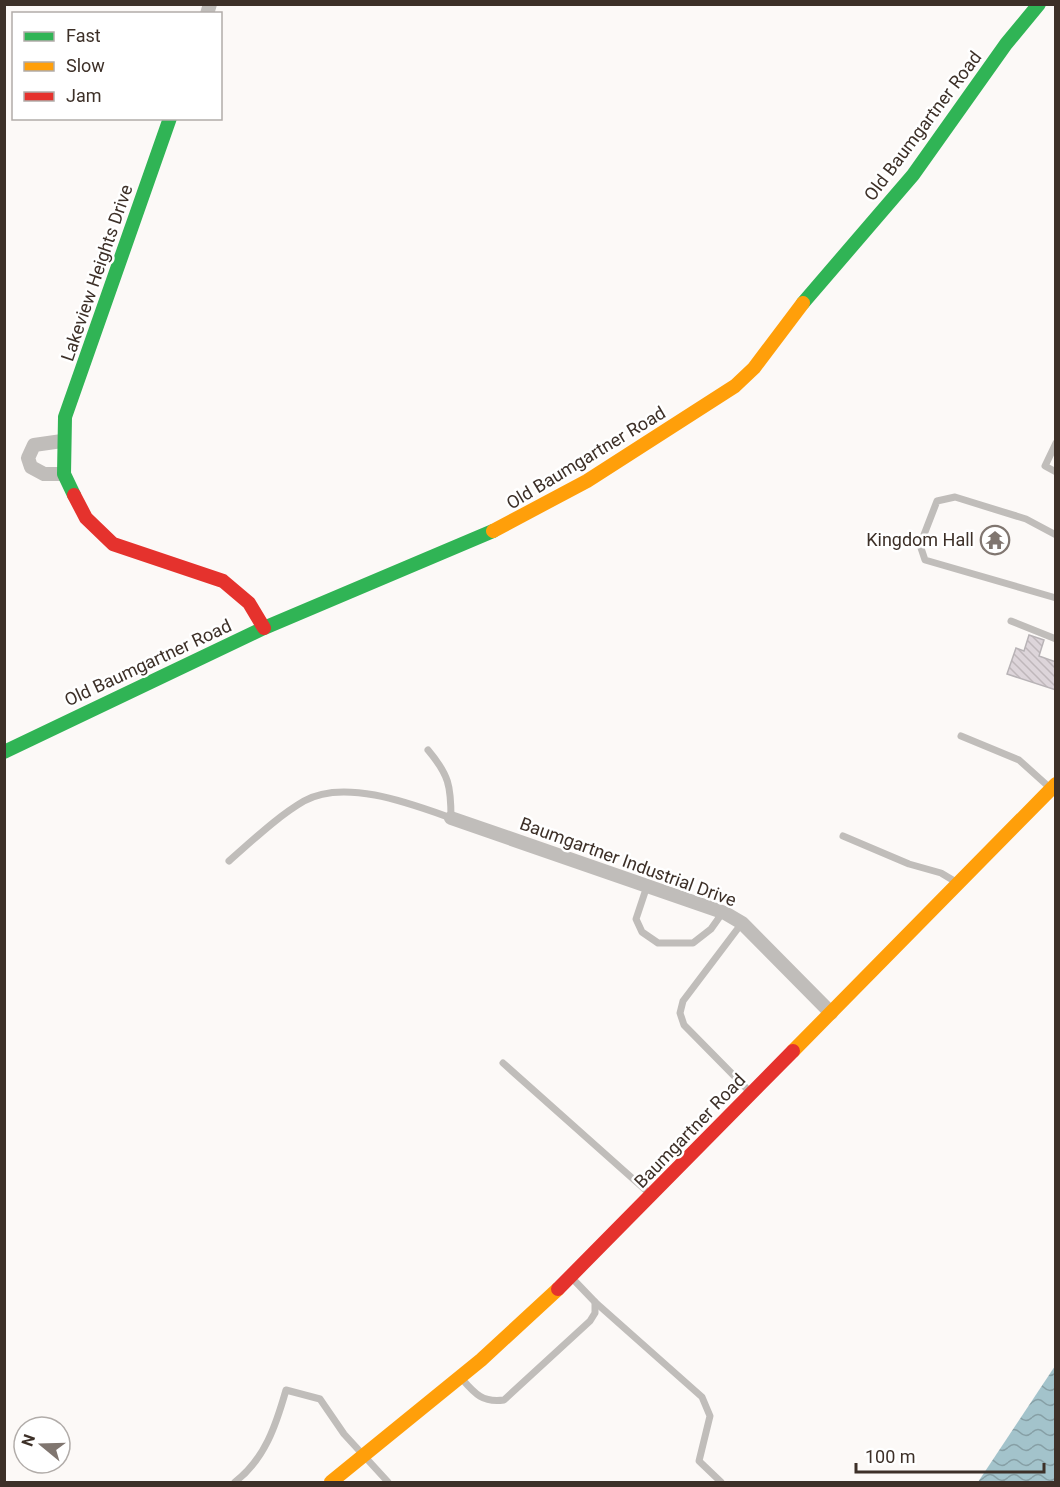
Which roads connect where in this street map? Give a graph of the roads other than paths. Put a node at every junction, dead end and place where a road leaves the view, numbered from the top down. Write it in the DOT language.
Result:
graph roads {
  1 [pos="1039,4"];
  2 [pos="169,120"];
  3 [pos="63,441"];
  4 [pos="1056,443"];
  5 [pos="1056,472"];
  6 [pos="64,474"];
  7 [pos="1056,535"];
  8 [pos="1056,598"];
  9 [pos="1011,621"];
  10 [pos="264,628"];
  11 [pos="1056,639"];
  12 [pos="962,736"];
  13 [pos="428,750"];
  14 [pos="4,752"];
  15 [pos="1053,786"];
  16 [pos="451,818"];
  17 [pos="843,836"];
  18 [pos="229,861"];
  19 [pos="958,884"];
  20 [pos="647,886"];
  21 [pos="723,912"];
  22 [pos="742,923"];
  23 [pos="831,1013"];
  24 [pos="503,1063"];
  25 [pos="752,1094"];
  26 [pos="652,1195"];
  27 [pos="571,1277"];
  28 [pos="595,1302"];
  29 [pos="460,1377"];
  30 [pos="363,1456"];
  31 [pos="235,1482"];
  32 [pos="331,1482"];
  33 [pos="388,1482"];
  34 [pos="721,1482"];
  1 -- 10 [label="street, Old Baumgartner Road"];
  2 -- 3 [label="street, Lakeview Heights Drive"];
  3 -- 6 [label="street, Lakeview Heights Drive"];
  3 -- 6 [label="street"];
  4 -- 5 [label="lane"];
  6 -- 10 [label="street, Lakeview Heights Drive"];
  7 -- 8 [label="lane"];
  9 -- 11 [label="lane"];
  10 -- 14 [label="street, Old Baumgartner Road"];
  12 -- 15 [label="lane"];
  13 -- 16 [label="lane"];
  15 -- 19 [label="street, Baumgartner Road"];
  16 -- 18 [label="lane"];
  16 -- 20 [label="street, Baumgartner Industrial Drive"];
  17 -- 19 [label="lane"];
  19 -- 23 [label="street, Baumgartner Road"];
  20 -- 21 [label="street, Baumgartner Industrial Drive"];
  20 -- 21 [label="lane"];
  21 -- 22 [label="street, Baumgartner Industrial Drive"];
  22 -- 23 [label="street, Baumgartner Industrial Drive"];
  22 -- 25 [label="lane"];
  23 -- 25 [label="street, Baumgartner Road"];
  24 -- 26 [label="lane"];
  25 -- 26 [label="street, Baumgartner Road"];
  26 -- 27 [label="street, Baumgartner Road"];
  27 -- 28 [label="lane"];
  27 -- 29 [label="street, Baumgartner Road"];
  28 -- 29 [label="lane"];
  28 -- 34 [label="lane"];
  29 -- 30 [label="street, Baumgartner Road"];
  30 -- 31 [label="lane"];
  30 -- 32 [label="street, Baumgartner Road"];
  30 -- 33 [label="lane"];
}
